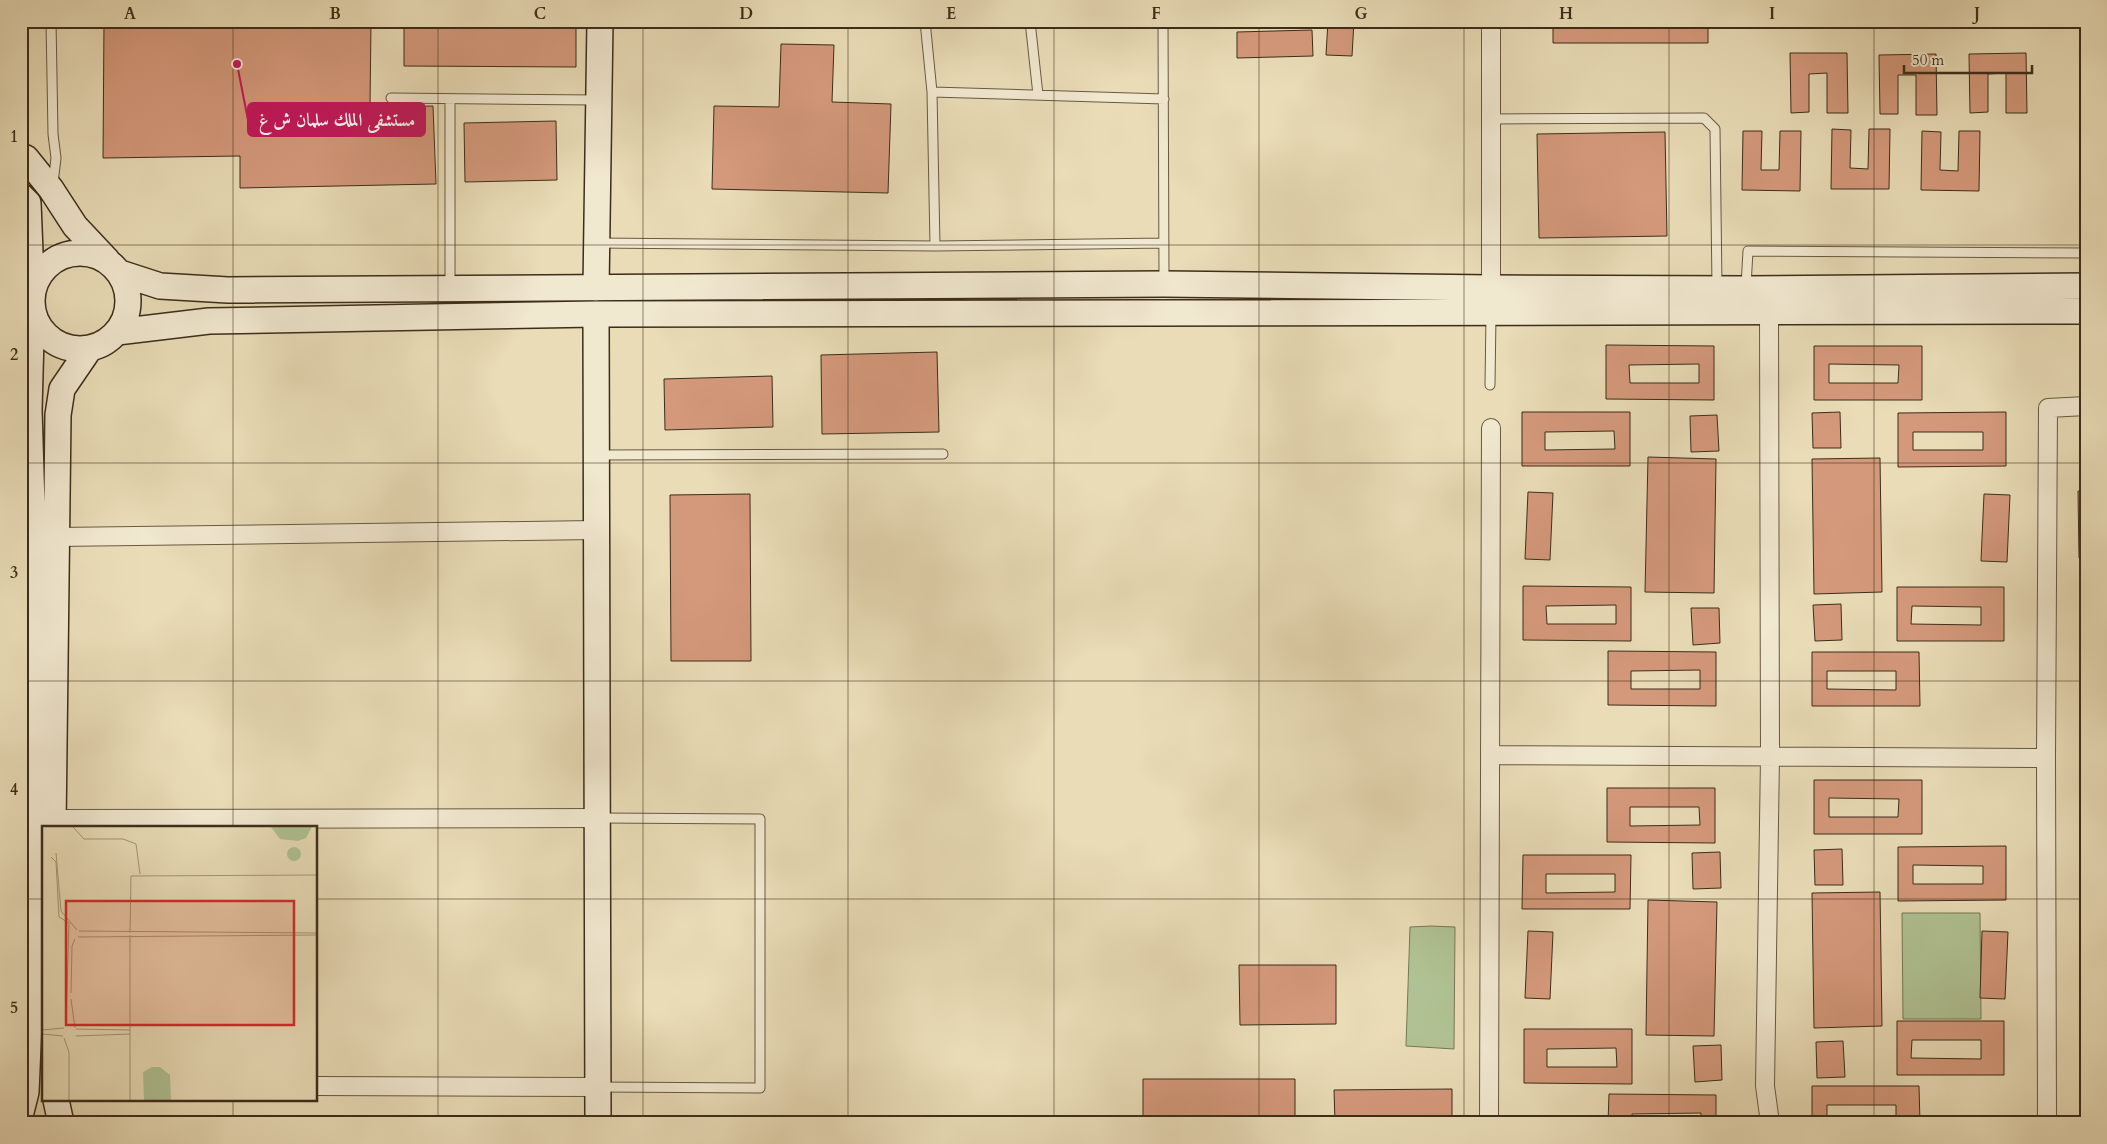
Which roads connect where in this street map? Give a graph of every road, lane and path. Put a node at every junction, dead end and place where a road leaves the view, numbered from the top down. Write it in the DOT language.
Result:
graph roads {
  1 [pos="51,21"];
  2 [pos="600,21"];
  3 [pos="925,21"];
  4 [pos="1030,21"];
  5 [pos="1163,21"];
  6 [pos="1491,21"];
  7 [pos="932,92"];
  8 [pos="1038,95"];
  9 [pos="391,98"];
  10 [pos="450,99"];
  11 [pos="1164,99"];
  12 [pos="599,100"];
  13 [pos="1491,119"];
  14 [pos="21,156"];
  15 [pos="52,191"];
  16 [pos="21,196"];
  17 [pos="597,243"];
  18 [pos="1164,243"];
  19 [pos="936,246"];
  20 [pos="2086,253"];
  21 [pos="114,267"];
  22 [pos="1164,284"];
  23 [pos="1206,284"];
  24 [pos="2086,286"];
  25 [pos="1989,287"];
  26 [pos="2032,287"];
  27 [pos="596,288"];
  28 [pos="1746,289"];
  29 [pos="450,290"];
  30 [pos="1491,300"];
  31 [pos="1717,300"];
  32 [pos="32,301"];
  33 [pos="2030,311"];
  34 [pos="2086,311"];
  35 [pos="1769,312"];
  36 [pos="1992,312"];
  37 [pos="596,314"];
  38 [pos="1164,314"];
  39 [pos="1205,314"];
  40 [pos="117,332"];
  41 [pos="26,348"];
  42 [pos="90,348"];
  43 [pos="1490,385"];
  44 [pos="2086,406"];
  45 [pos="25,410"];
  46 [pos="1491,428"];
  47 [pos="944,454"];
  48 [pos="597,455"];
  49 [pos="595,530"];
  50 [pos="56,537"];
  51 [pos="1490,755"];
  52 [pos="1770,757"];
  53 [pos="2046,758"];
  54 [pos="26,759"];
  55 [pos="596,818"];
  56 [pos="53,823"];
  57 [pos="27,929"];
  58 [pos="318,1086"];
  59 [pos="598,1087"];
  60 [pos="56,1102"];
  61 [pos="21,1112"];
  62 [pos="60,1123"];
  63 [pos="598,1123"];
  64 [pos="1489,1123"];
  65 [pos="1770,1123"];
  66 [pos="2047,1123"];
  1 -- 15 [label="lane"];
  2 -- 12 [label="street"];
  3 -- 7 [label="lane"];
  4 -- 8 [label="lane"];
  5 -- 11 [label="lane"];
  6 -- 13 [label="street"];
  7 -- 8 [label="lane"];
  7 -- 19 [label="lane"];
  8 -- 11 [label="lane"];
  9 -- 10 [label="lane"];
  10 -- 12 [label="lane"];
  10 -- 29 [label="lane"];
  11 -- 18 [label="lane"];
  12 -- 17 [label="street"];
  13 -- 30 [label="street"];
  13 -- 31 [label="lane"];
  14 -- 15 [label="street"];
  15 -- 21 [label="street"];
  16 -- 32 [label="street"];
  17 -- 19 [label="lane"];
  17 -- 27 [label="street"];
  18 -- 19 [label="lane"];
  18 -- 22 [label="lane"];
  20 -- 28 [label="lane"];
  21 -- 29 [label="street"];
  21 -- 32 [label="street"];
  21 -- 40 [label="street"];
  22 -- 23 [label="street"];
  22 -- 27 [label="street"];
  22 -- 38 [label="street"];
  23 -- 30 [label="street"];
  23 -- 39 [label="street"];
  24 -- 26 [label="street"];
  25 -- 26 [label="street"];
  25 -- 28 [label="street"];
  25 -- 36 [label="street"];
  26 -- 33 [label="street"];
  27 -- 29 [label="street"];
  28 -- 31 [label="street"];
  30 -- 31 [label="street"];
  30 -- 39 [label="street"];
  30 -- 43 [label="lane"];
  31 -- 35 [label="street"];
  32 -- 41 [label="street"];
  32 -- 42 [label="street"];
  33 -- 34 [label="street"];
  33 -- 36 [label="street"];
  35 -- 36 [label="street"];
  35 -- 52 [label="street"];
  37 -- 38 [label="street"];
  37 -- 40 [label="street"];
  37 -- 48 [label="street"];
  38 -- 39 [label="street"];
  40 -- 42 [label="street"];
  41 -- 45 [label="street"];
  42 -- 50 [label="street"];
  44 -- 53 [label="street"];
  45 -- 54 [label="street"];
  46 -- 51 [label="street"];
  47 -- 48 [label="lane"];
  48 -- 49 [label="street"];
  49 -- 50 [label="street"];
  49 -- 55 [label="street"];
  50 -- 56 [label="street"];
  51 -- 52 [label="street"];
  51 -- 64 [label="street"];
  52 -- 53 [label="street"];
  52 -- 65 [label="street"];
  53 -- 66 [label="street"];
  54 -- 57 [label="street"];
  55 -- 56 [label="street"];
  55 -- 59 [label="street"];
  55 -- 59 [label="lane"];
  57 -- 61 [label="street"];
  58 -- 59 [label="street"];
  59 -- 63 [label="street"];
  60 -- 62 [label="street"];
}
